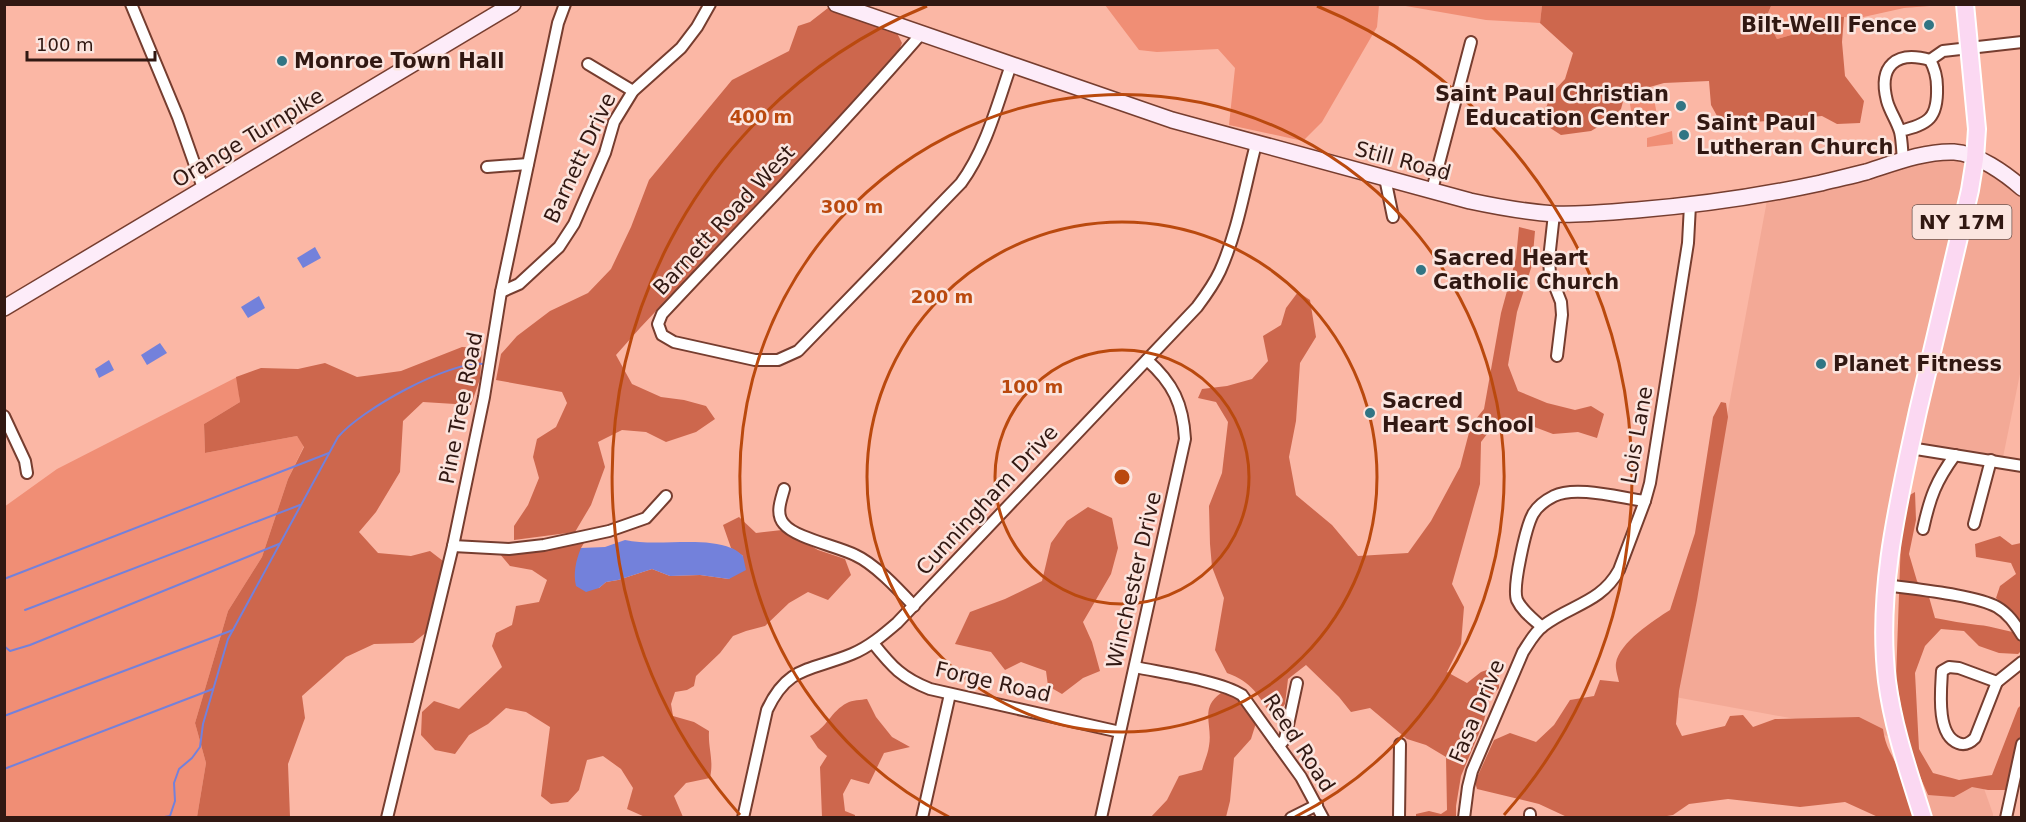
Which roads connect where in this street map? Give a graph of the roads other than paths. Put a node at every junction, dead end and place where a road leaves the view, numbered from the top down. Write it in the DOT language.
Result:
graph roads {
  1 [pos="131,4"];
  2 [pos="513,4"];
  3 [pos="565,4"];
  4 [pos="710,4"];
  5 [pos="836,4"];
  6 [pos="1965,4"];
  7 [pos="921,34"];
  8 [pos="1471,42"];
  9 [pos="2022,42"];
  10 [pos="1969,48"];
  11 [pos="1930,60"];
  12 [pos="588,64"];
  13 [pos="1011,65"];
  14 [pos="633,91"];
  15 [pos="1900,131"];
  16 [pos="1256,144"];
  17 [pos="1975,159"];
  18 [pos="1903,160"];
  19 [pos="528,164"];
  20 [pos="488,167"];
  21 [pos="1385,178"];
  22 [pos="203,188"];
  23 [pos="2022,188"];
  24 [pos="1432,190"];
  25 [pos="1690,205"];
  26 [pos="1554,214"];
  27 [pos="1393,217"];
  28 [pos="501,292"];
  29 [pos="4,308"];
  30 [pos="1557,356"];
  31 [pos="1147,360"];
  32 [pos="4,416"];
  33 [pos="1910,448"];
  34 [pos="1955,455"];
  35 [pos="1991,460"];
  36 [pos="2022,466"];
  37 [pos="27,473"];
  38 [pos="784,489"];
  39 [pos="666,496"];
  40 [pos="1645,501"];
  41 [pos="1974,524"];
  42 [pos="1923,529"];
  43 [pos="453,546"];
  44 [pos="1886,585"];
  45 [pos="914,606"];
  46 [pos="1542,627"];
  47 [pos="2022,635"];
  48 [pos="873,643"];
  49 [pos="2022,662"];
  50 [pos="1135,667"];
  51 [pos="1997,682"];
  52 [pos="1297,683"];
  53 [pos="950,694"];
  54 [pos="1120,732"];
  55 [pos="1400,744"];
  56 [pos="2022,744"];
  57 [pos="1279,746"];
  58 [pos="1317,805"];
  59 [pos="387,818"];
  60 [pos="743,818"];
  61 [pos="922,818"];
  62 [pos="1101,818"];
  63 [pos="1291,818"];
  64 [pos="1323,818"];
  65 [pos="1399,818"];
  66 [pos="1464,818"];
  67 [pos="1923,818"];
  68 [pos="2006,818"];
  1 -- 22 [label="street"];
  2 -- 22 [label="main road, Orange Turnpike"];
  3 -- 19 [label="street, Pine Tree Road"];
  4 -- 14 [label="street, Barnett Drive"];
  5 -- 7 [label="main road, Still Road"];
  6 -- 10 [label="main road, NY 17M"];
  7 -- 13 [label="main road, Still Road"];
  7 -- 13 [label="street, Barnett Road West"];
  8 -- 24 [label="street"];
  9 -- 10 [label="street"];
  10 -- 11 [label="street"];
  10 -- 17 [label="main road, NY 17M"];
  11 -- 15 [label="street"];
  11 -- 15 [label="street"];
  12 -- 14 [label="street"];
  13 -- 16 [label="main road, Still Road"];
  14 -- 28 [label="street, Barnett Drive"];
  15 -- 18 [label="street"];
  16 -- 21 [label="main road, Still Road"];
  16 -- 31 [label="street, Cunningham Drive"];
  17 -- 18 [label="main road, Still Road"];
  17 -- 23 [label="main road, Still Road"];
  17 -- 33 [label="main road, NY 17M"];
  18 -- 25 [label="main road, Still Road"];
  19 -- 20 [label="street"];
  19 -- 28 [label="street, Pine Tree Road"];
  21 -- 24 [label="main road, Still Road"];
  21 -- 27 [label="street"];
  22 -- 29 [label="main road, Orange Turnpike"];
  24 -- 26 [label="main road, Still Road"];
  25 -- 26 [label="main road, Still Road"];
  25 -- 40 [label="street, Lois Lane"];
  26 -- 30 [label="street"];
  28 -- 43 [label="street, Pine Tree Road"];
  31 -- 45 [label="street, Cunningham Drive"];
  31 -- 50 [label="street, Winchester Drive"];
  32 -- 37 [label="street"];
  33 -- 34 [label="street"];
  33 -- 44 [label="main road, NY 17M"];
  34 -- 35 [label="street"];
  34 -- 42 [label="street"];
  35 -- 36 [label="street"];
  35 -- 41 [label="street"];
  38 -- 45 [label="street"];
  39 -- 43 [label="street"];
  40 -- 46 [label="street, Lois Lane"];
  40 -- 46 [label="street"];
  43 -- 59 [label="street, Pine Tree Road"];
  44 -- 47 [label="street"];
  44 -- 67 [label="main road, NY 17M"];
  45 -- 48 [label="street, Cunningham Drive"];
  46 -- 66 [label="street, Fasa Drive"];
  48 -- 53 [label="street, Forge Road"];
  48 -- 60 [label="street, Cunningham Drive"];
  49 -- 51 [label="street"];
  50 -- 54 [label="street, Winchester Drive"];
  50 -- 57 [label="street, Reed Road"];
  51 -- 51 [label="street"];
  52 -- 57 [label="street"];
  53 -- 54 [label="street, Forge Road"];
  53 -- 61 [label="street"];
  54 -- 62 [label="street, Winchester Drive"];
  55 -- 65 [label="street"];
  56 -- 68 [label="street"];
  57 -- 58 [label="street, Reed Road"];
  58 -- 63 [label="street"];
  58 -- 64 [label="street, Reed Road"];
}
